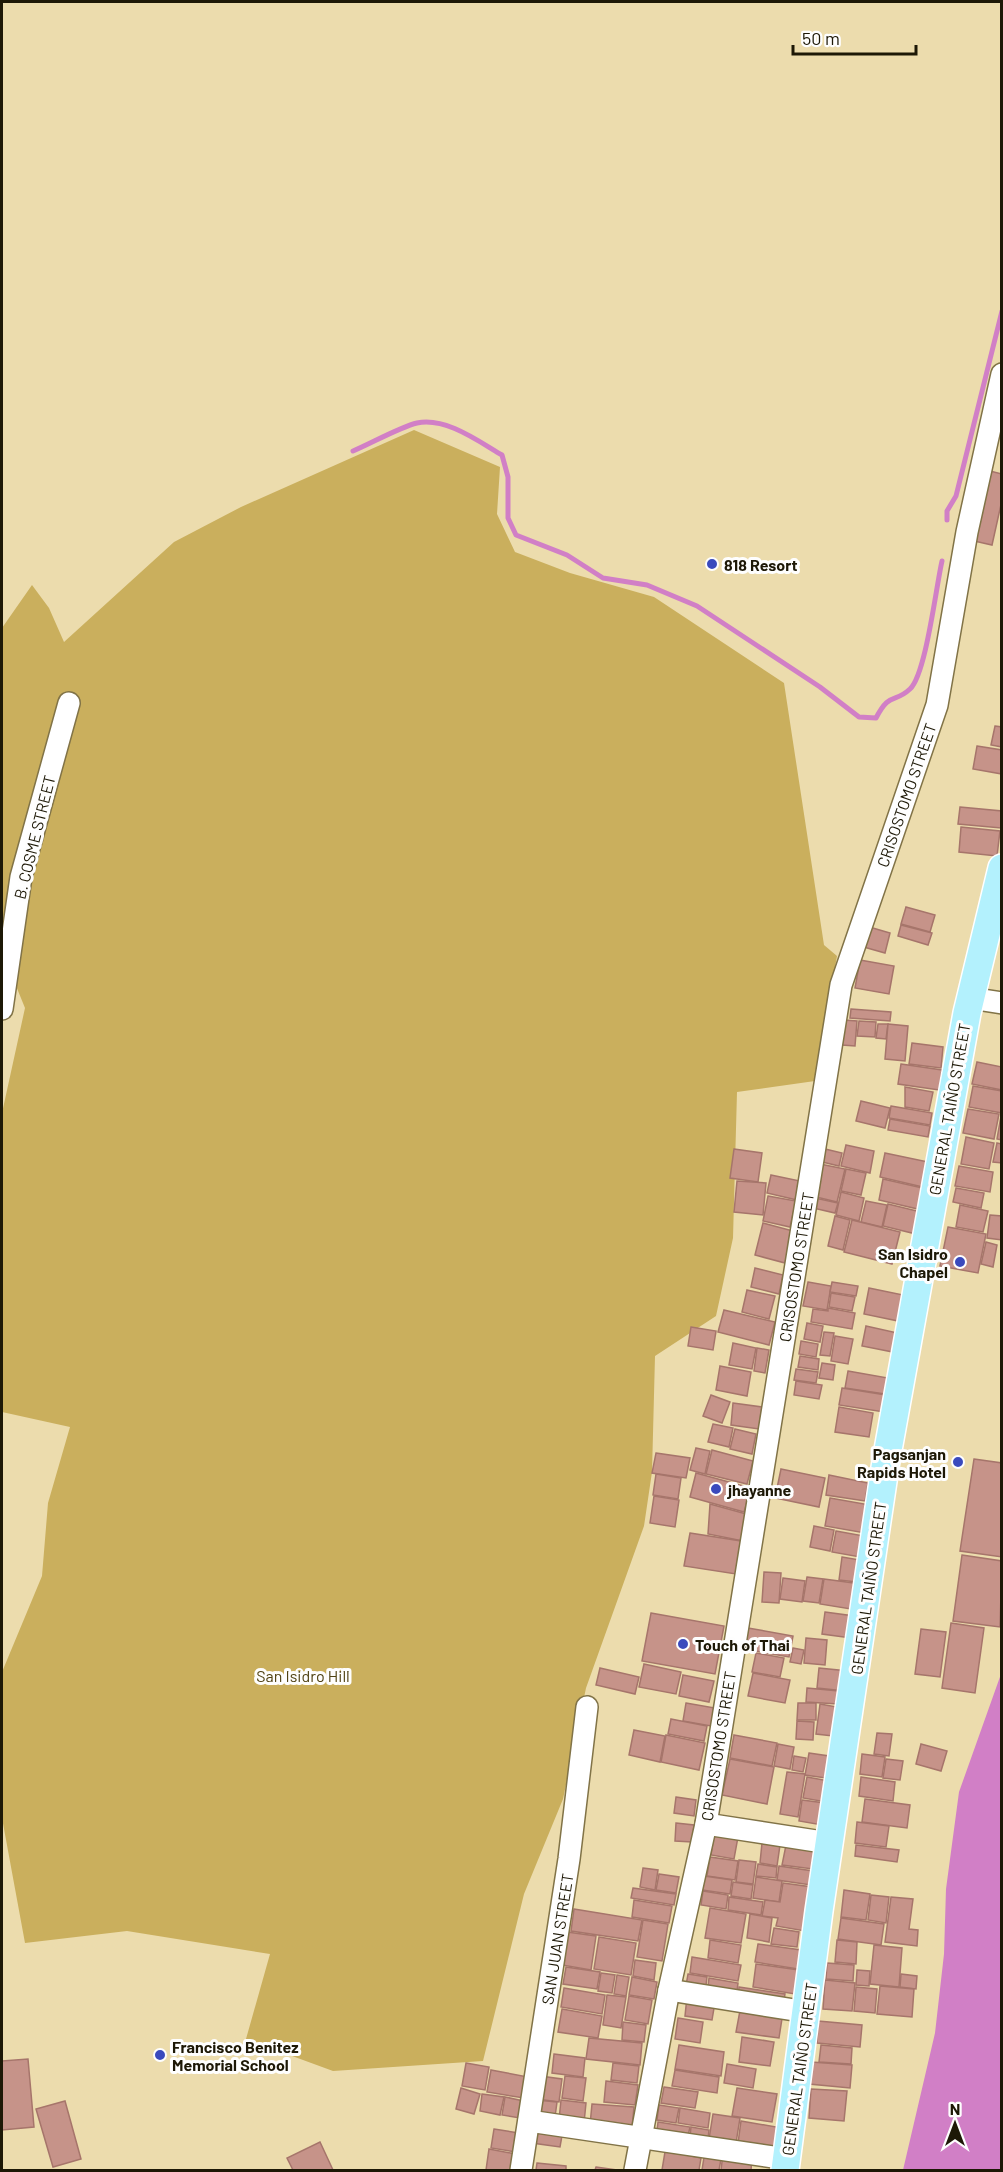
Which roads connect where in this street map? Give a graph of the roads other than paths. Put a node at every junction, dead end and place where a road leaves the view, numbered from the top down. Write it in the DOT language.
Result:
graph roads {
  1 [pos="1002,374"];
  2 [pos="69,703"];
  3 [pos="1002,868"];
  4 [pos="970,998"];
  5 [pos="1002,1003"];
  6 [pos="2,1009"];
  7 [pos="587,1707"];
  8 [pos="706,1824"];
  9 [pos="830,1843"];
  10 [pos="669,1990"];
  11 [pos="807,2012"];
  12 [pos="529,2121"];
  13 [pos="642,2136"];
  14 [pos="786,2165"];
  15 [pos="521,2170"];
  16 [pos="635,2170"];
  1 -- 8 [label="street, CRISOSTOMO STREET"];
  2 -- 6 [label="street, B. COSME STREET"];
  3 -- 4 [label="main road, GENERAL TAIÑO STREET"];
  4 -- 5 [label="street"];
  4 -- 9 [label="main road, GENERAL TAIÑO STREET"];
  7 -- 12 [label="street, SAN JUAN STREET"];
  8 -- 9 [label="street"];
  8 -- 10 [label="street, CRISOSTOMO STREET"];
  9 -- 11 [label="main road, GENERAL TAIÑO STREET"];
  10 -- 11 [label="street"];
  10 -- 13 [label="street, CRISOSTOMO STREET"];
  11 -- 14 [label="main road, GENERAL TAIÑO STREET"];
  12 -- 13 [label="street"];
  12 -- 15 [label="street, SAN JUAN STREET"];
  13 -- 14 [label="street"];
  13 -- 16 [label="street, CRISOSTOMO STREET"];
}
